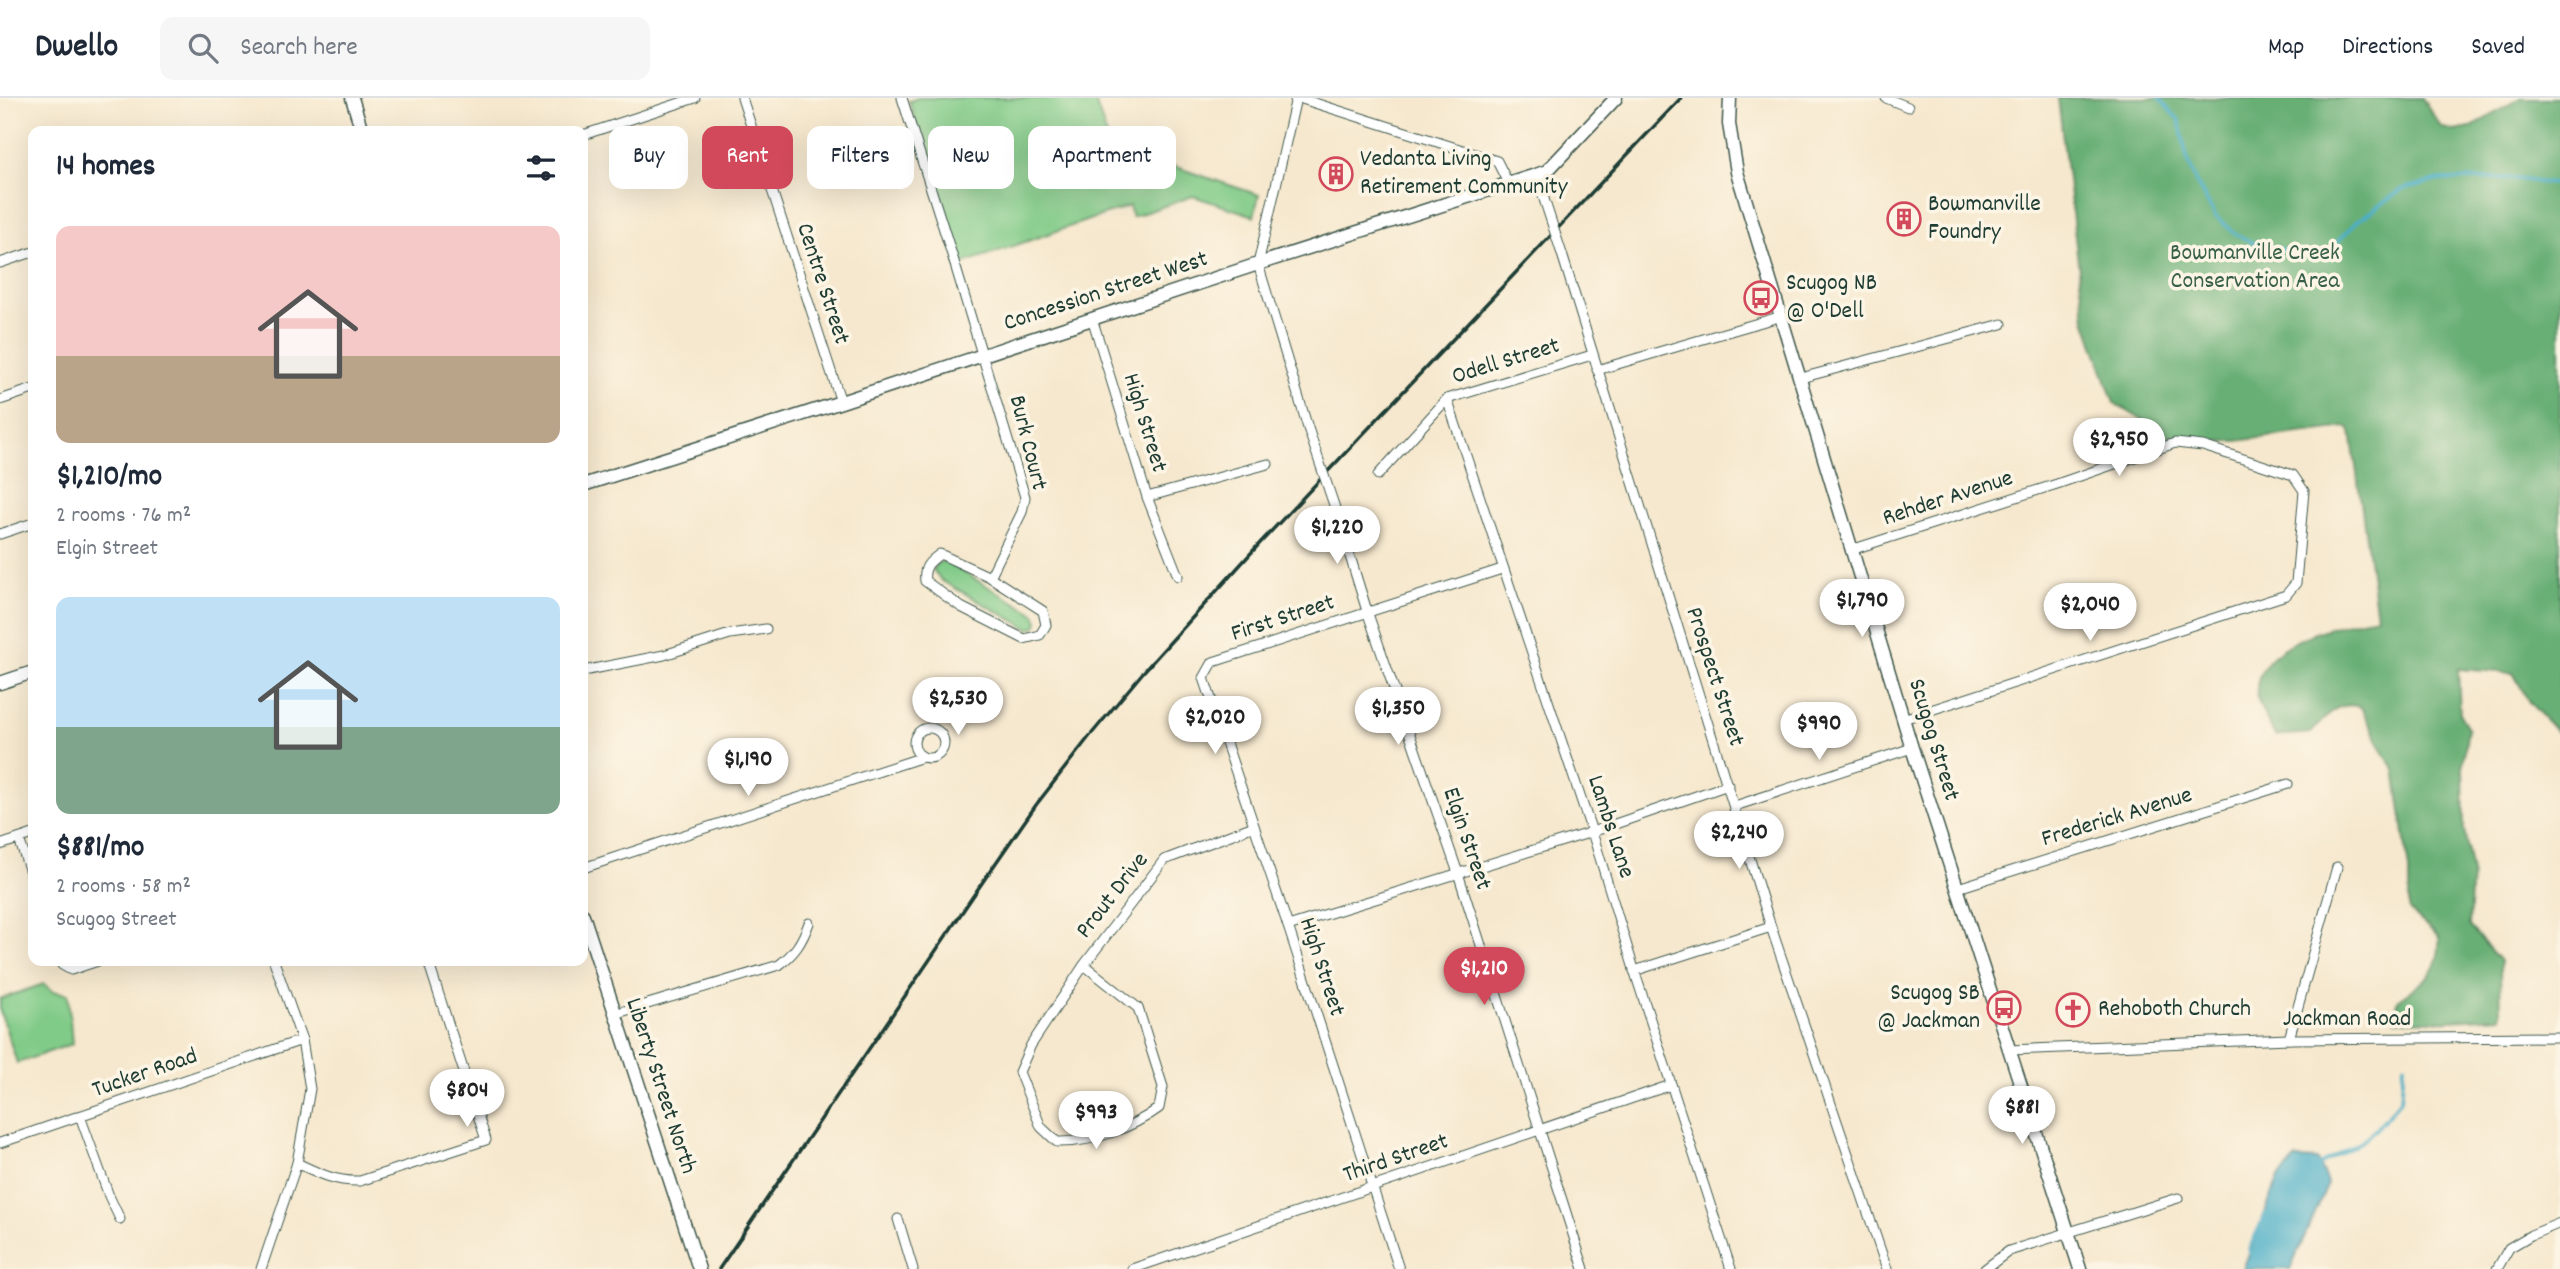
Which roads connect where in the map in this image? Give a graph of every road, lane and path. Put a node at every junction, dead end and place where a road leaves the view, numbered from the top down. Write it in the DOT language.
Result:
graph roads {
  1 [pos="352,98"];
  2 [pos="695,98"];
  3 [pos="742,98"];
  4 [pos="902,98"];
  5 [pos="1298,98"];
  6 [pos="1616,98"];
  7 [pos="1730,98"];
  8 [pos="1886,98"];
  9 [pos="1908,107"];
  10 [pos="360,126"];
  11 [pos="588,133"];
  12 [pos="1536,175"];
  13 [pos="1509,185"];
  14 [pos="28,254"];
  15 [pos="0,263"];
  16 [pos="1258,264"];
  17 [pos="1782,316"];
  18 [pos="1092,318"];
  19 [pos="2002,324"];
  20 [pos="983,355"];
  21 [pos="1592,355"];
  22 [pos="1597,370"];
  23 [pos="1801,378"];
  24 [pos="28,391"];
  25 [pos="0,400"];
  26 [pos="1447,400"];
  27 [pos="841,402"];
  28 [pos="1268,464"];
  29 [pos="1378,475"];
  30 [pos="588,483"];
  31 [pos="1147,497"];
  32 [pos="28,525"];
  33 [pos="0,534"];
  34 [pos="1853,549"];
  35 [pos="1502,569"];
  36 [pos="1178,576"];
  37 [pos="990,577"];
  38 [pos="1367,611"];
  39 [pos="766,629"];
  40 [pos="588,670"];
  41 [pos="28,674"];
  42 [pos="1204,678"];
  43 [pos="0,683"];
  44 [pos="1903,719"];
  45 [pos="1912,748"];
  46 [pos="923,757"];
  47 [pos="2288,784"];
  48 [pos="1728,785"];
  49 [pos="1735,806"];
  50 [pos="1254,826"];
  51 [pos="1592,832"];
  52 [pos="28,836"];
  53 [pos="19,839"];
  54 [pos="0,845"];
  55 [pos="28,866"];
  56 [pos="588,866"];
  57 [pos="2337,867"];
  58 [pos="1458,873"];
  59 [pos="1958,888"];
  60 [pos="809,923"];
  61 [pos="1288,926"];
  62 [pos="1771,928"];
  63 [pos="588,931"];
  64 [pos="1084,965"];
  65 [pos="64,966"];
  66 [pos="83,966"];
  67 [pos="276,966"];
  68 [pos="430,966"];
  69 [pos="1634,971"];
  70 [pos="614,1014"];
  71 [pos="2560,1037"];
  72 [pos="2289,1039"];
  73 [pos="302,1040"];
  74 [pos="2008,1050"];
  75 [pos="1671,1085"];
  76 [pos="80,1116"];
  77 [pos="1539,1131"];
  78 [pos="0,1143"];
  79 [pos="297,1163"];
  80 [pos="1371,1188"];
  81 [pos="2178,1198"];
  82 [pos="120,1219"];
  83 [pos="898,1219"];
  84 [pos="2560,1223"];
  85 [pos="2068,1231"];
  86 [pos="261,1269"];
  87 [pos="699,1269"];
  88 [pos="913,1269"];
  89 [pos="1132,1269"];
  90 [pos="1399,1269"];
  91 [pos="1584,1269"];
  92 [pos="1731,1269"];
  93 [pos="1887,1269"];
  94 [pos="1985,1269"];
  95 [pos="2080,1269"];
  96 [pos="2497,1269"];
  1 -- 10 [label="street"];
  2 -- 11 [label="street"];
  3 -- 27 [label="street, Centre Street"];
  4 -- 20 [label="street, Burk Court"];
  5 -- 13 [label="street"];
  5 -- 16 [label="street, Elgin Street"];
  6 -- 12 [label="street, Concession Street West"];
  7 -- 17 [label="street, Scugog Street"];
  8 -- 9 [label="street"];
  12 -- 13 [label="street, Concession Street West"];
  12 -- 21 [label="street, Prospect Street, bridge"];
  13 -- 16 [label="street, Concession Street West"];
  14 -- 15 [label="street"];
  16 -- 18 [label="street, Concession Street West"];
  16 -- 38 [label="street, Elgin Street, bridge"];
  17 -- 22 [label="street, Odell Street"];
  17 -- 23 [label="street, Scugog Street"];
  18 -- 20 [label="street, Concession Street West"];
  18 -- 31 [label="street, High Street"];
  19 -- 23 [label="street"];
  20 -- 27 [label="street, Concession Street West"];
  20 -- 37 [label="street, Burk Court"];
  21 -- 22 [label="street, Prospect Street"];
  21 -- 26 [label="street, Odell Street"];
  22 -- 48 [label="street, Prospect Street"];
  23 -- 34 [label="street, Scugog Street"];
  24 -- 25 [label="street"];
  26 -- 29 [label="street, Odell Street"];
  26 -- 35 [label="street, Lambs Lane"];
  27 -- 30 [label="street, Concession Street West"];
  28 -- 31 [label="street"];
  31 -- 36 [label="street, High Street"];
  32 -- 33 [label="street"];
  34 -- 44 [label="street, Scugog Street"];
  34 -- 44 [label="street, Rehder Avenue"];
  35 -- 38 [label="street, First Street"];
  35 -- 51 [label="street, Lambs Lane"];
  37 -- 37 [label="street"];
  38 -- 42 [label="street, First Street"];
  38 -- 58 [label="street, Elgin Street"];
  39 -- 40 [label="street"];
  41 -- 43 [label="street"];
  42 -- 50 [label="street, High Street"];
  44 -- 45 [label="street, Scugog Street"];
  45 -- 49 [label="street"];
  45 -- 59 [label="street, Scugog Street"];
  46 -- 56 [label="street"];
  47 -- 59 [label="street, Frederick Avenue"];
  48 -- 49 [label="street, Prospect Street"];
  48 -- 51 [label="street"];
  49 -- 62 [label="street, Prospect Street"];
  50 -- 61 [label="street, High Street"];
  50 -- 64 [label="street, Prout Drive"];
  51 -- 58 [label="street"];
  51 -- 69 [label="street, Lambs Lane"];
  52 -- 53 [label="street"];
  53 -- 54 [label="street"];
  53 -- 55 [label="street"];
  57 -- 72 [label="street"];
  58 -- 61 [label="street"];
  58 -- 77 [label="street, Elgin Street"];
  59 -- 74 [label="street, Scugog Street"];
  60 -- 70 [label="street"];
  61 -- 80 [label="street, High Street"];
  62 -- 69 [label="street"];
  62 -- 93 [label="street, Prospect Street"];
  63 -- 70 [label="street, Liberty Street North"];
  64 -- 64 [label="street, Prout Drive"];
  65 -- 66 [label="street"];
  67 -- 73 [label="street"];
  68 -- 79 [label="street"];
  69 -- 75 [label="street, Lambs Lane"];
  70 -- 87 [label="street, Liberty Street North"];
  71 -- 72 [label="street, Jackman Road"];
  72 -- 74 [label="street, Jackman Road"];
  73 -- 76 [label="street, Tucker Road"];
  73 -- 79 [label="street"];
  74 -- 85 [label="street, Scugog Street"];
  75 -- 77 [label="street, Third Street"];
  75 -- 92 [label="street, Lambs Lane"];
  76 -- 78 [label="street, Tucker Road"];
  76 -- 82 [label="street"];
  77 -- 80 [label="street, Third Street"];
  77 -- 91 [label="street, Elgin Street"];
  79 -- 86 [label="street"];
  80 -- 89 [label="street, Third Street"];
  80 -- 90 [label="street, High Street"];
  81 -- 85 [label="street"];
  83 -- 88 [label="street"];
  84 -- 96 [label="street"];
  85 -- 94 [label="street"];
  85 -- 95 [label="street, Scugog Street"];
}
